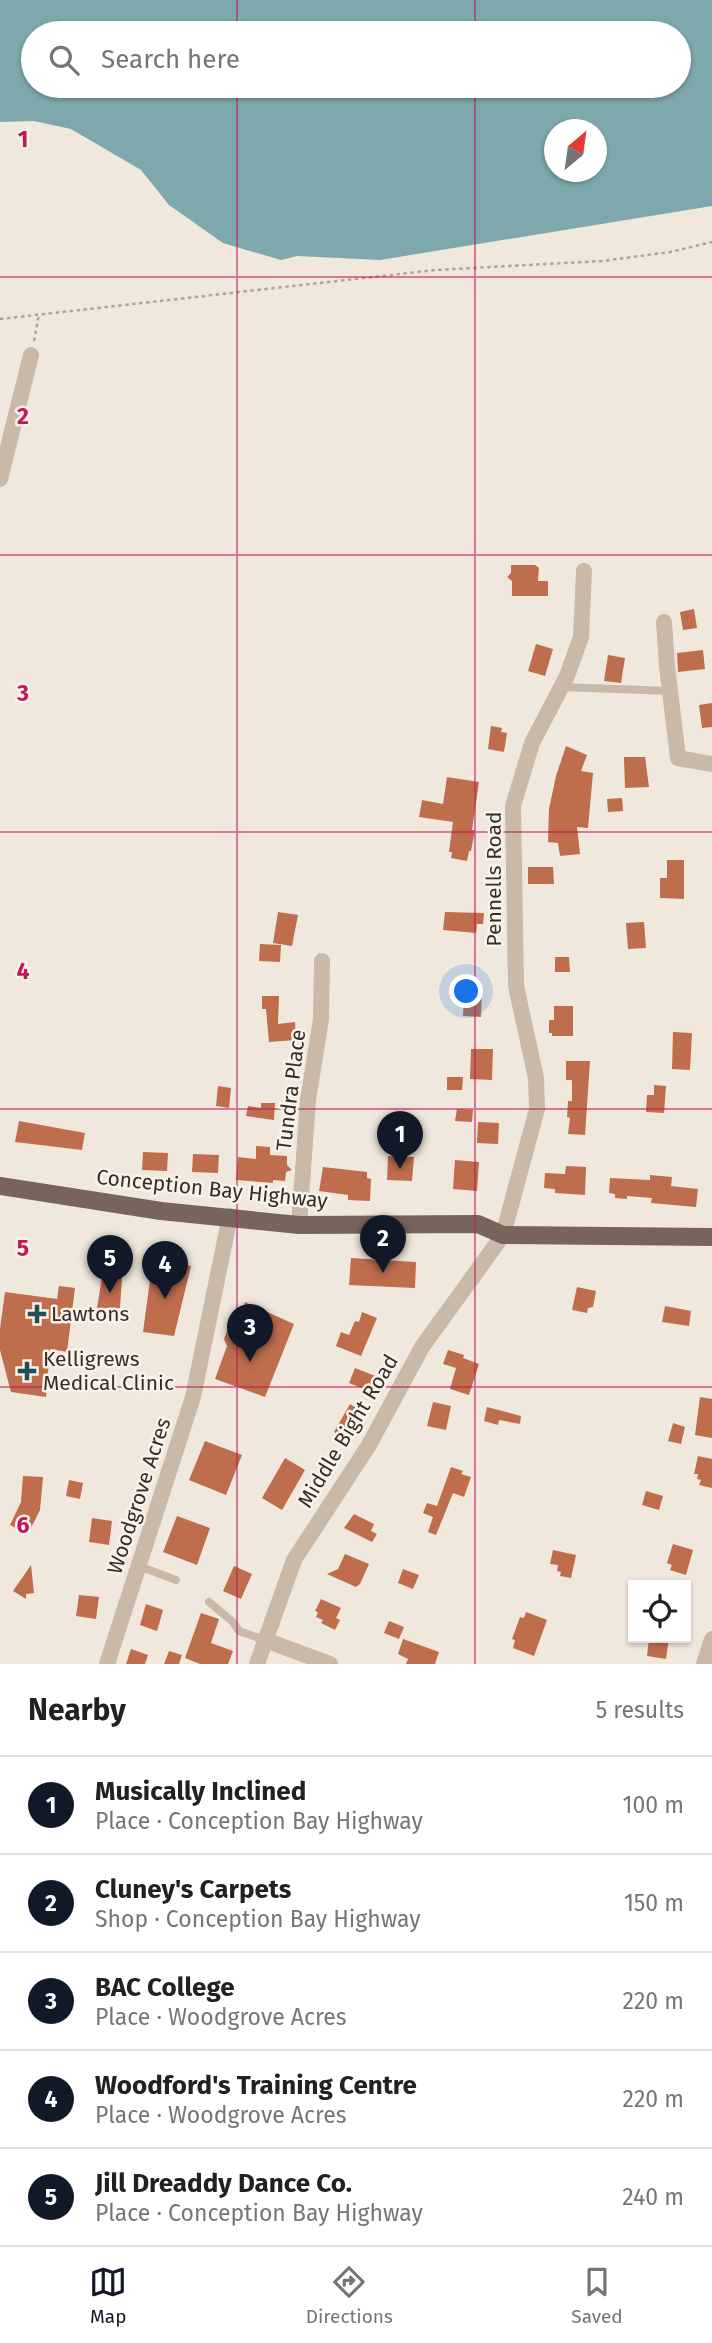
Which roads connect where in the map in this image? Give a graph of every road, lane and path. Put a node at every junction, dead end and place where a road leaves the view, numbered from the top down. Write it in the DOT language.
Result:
graph roads {
  1 [pos="712,243"];
  2 [pos="40,314"];
  3 [pos="0,319"];
  4 [pos="31,355"];
  5 [pos="0,479"];
  6 [pos="584,572"];
  7 [pos="664,622"];
  8 [pos="561,687"];
  9 [pos="670,691"];
  10 [pos="712,764"];
  11 [pos="322,961"];
  12 [pos="0,1186"];
  13 [pos="230,1216"];
  14 [pos="299,1224"];
  15 [pos="503,1235"];
  16 [pos="712,1237"];
  17 [pos="139,1566"];
  18 [pos="176,1580"];
  19 [pos="209,1602"];
  20 [pos="712,1639"];
  21 [pos="265,1640"];
  22 [pos="107,1664"];
  23 [pos="257,1664"];
  24 [pos="330,1664"];
  25 [pos="704,1664"];
  1 -- 2 [label="path"];
  2 -- 3 [label="path"];
  2 -- 4 [label="path"];
  4 -- 5 [label="street"];
  6 -- 8 [label="street, Pennells Road"];
  7 -- 9 [label="street"];
  8 -- 9 [label="lane"];
  8 -- 15 [label="street, Pennells Road"];
  9 -- 10 [label="street"];
  11 -- 14 [label="street, Tundra Place"];
  12 -- 13 [label="main road, Conception Bay Highway"];
  13 -- 14 [label="main road, Conception Bay Highway"];
  13 -- 17 [label="street, Woodgrove Acres"];
  14 -- 15 [label="main road, Conception Bay Highway"];
  15 -- 16 [label="main road, Conception Bay Highway"];
  15 -- 21 [label="street, Middle Bight Road"];
  17 -- 18 [label="lane"];
  17 -- 22 [label="street, Woodgrove Acres"];
  19 -- 21 [label="lane"];
  20 -- 25 [label="street"];
  21 -- 23 [label="street, Middle Bight Road"];
  21 -- 24 [label="street"];
}
